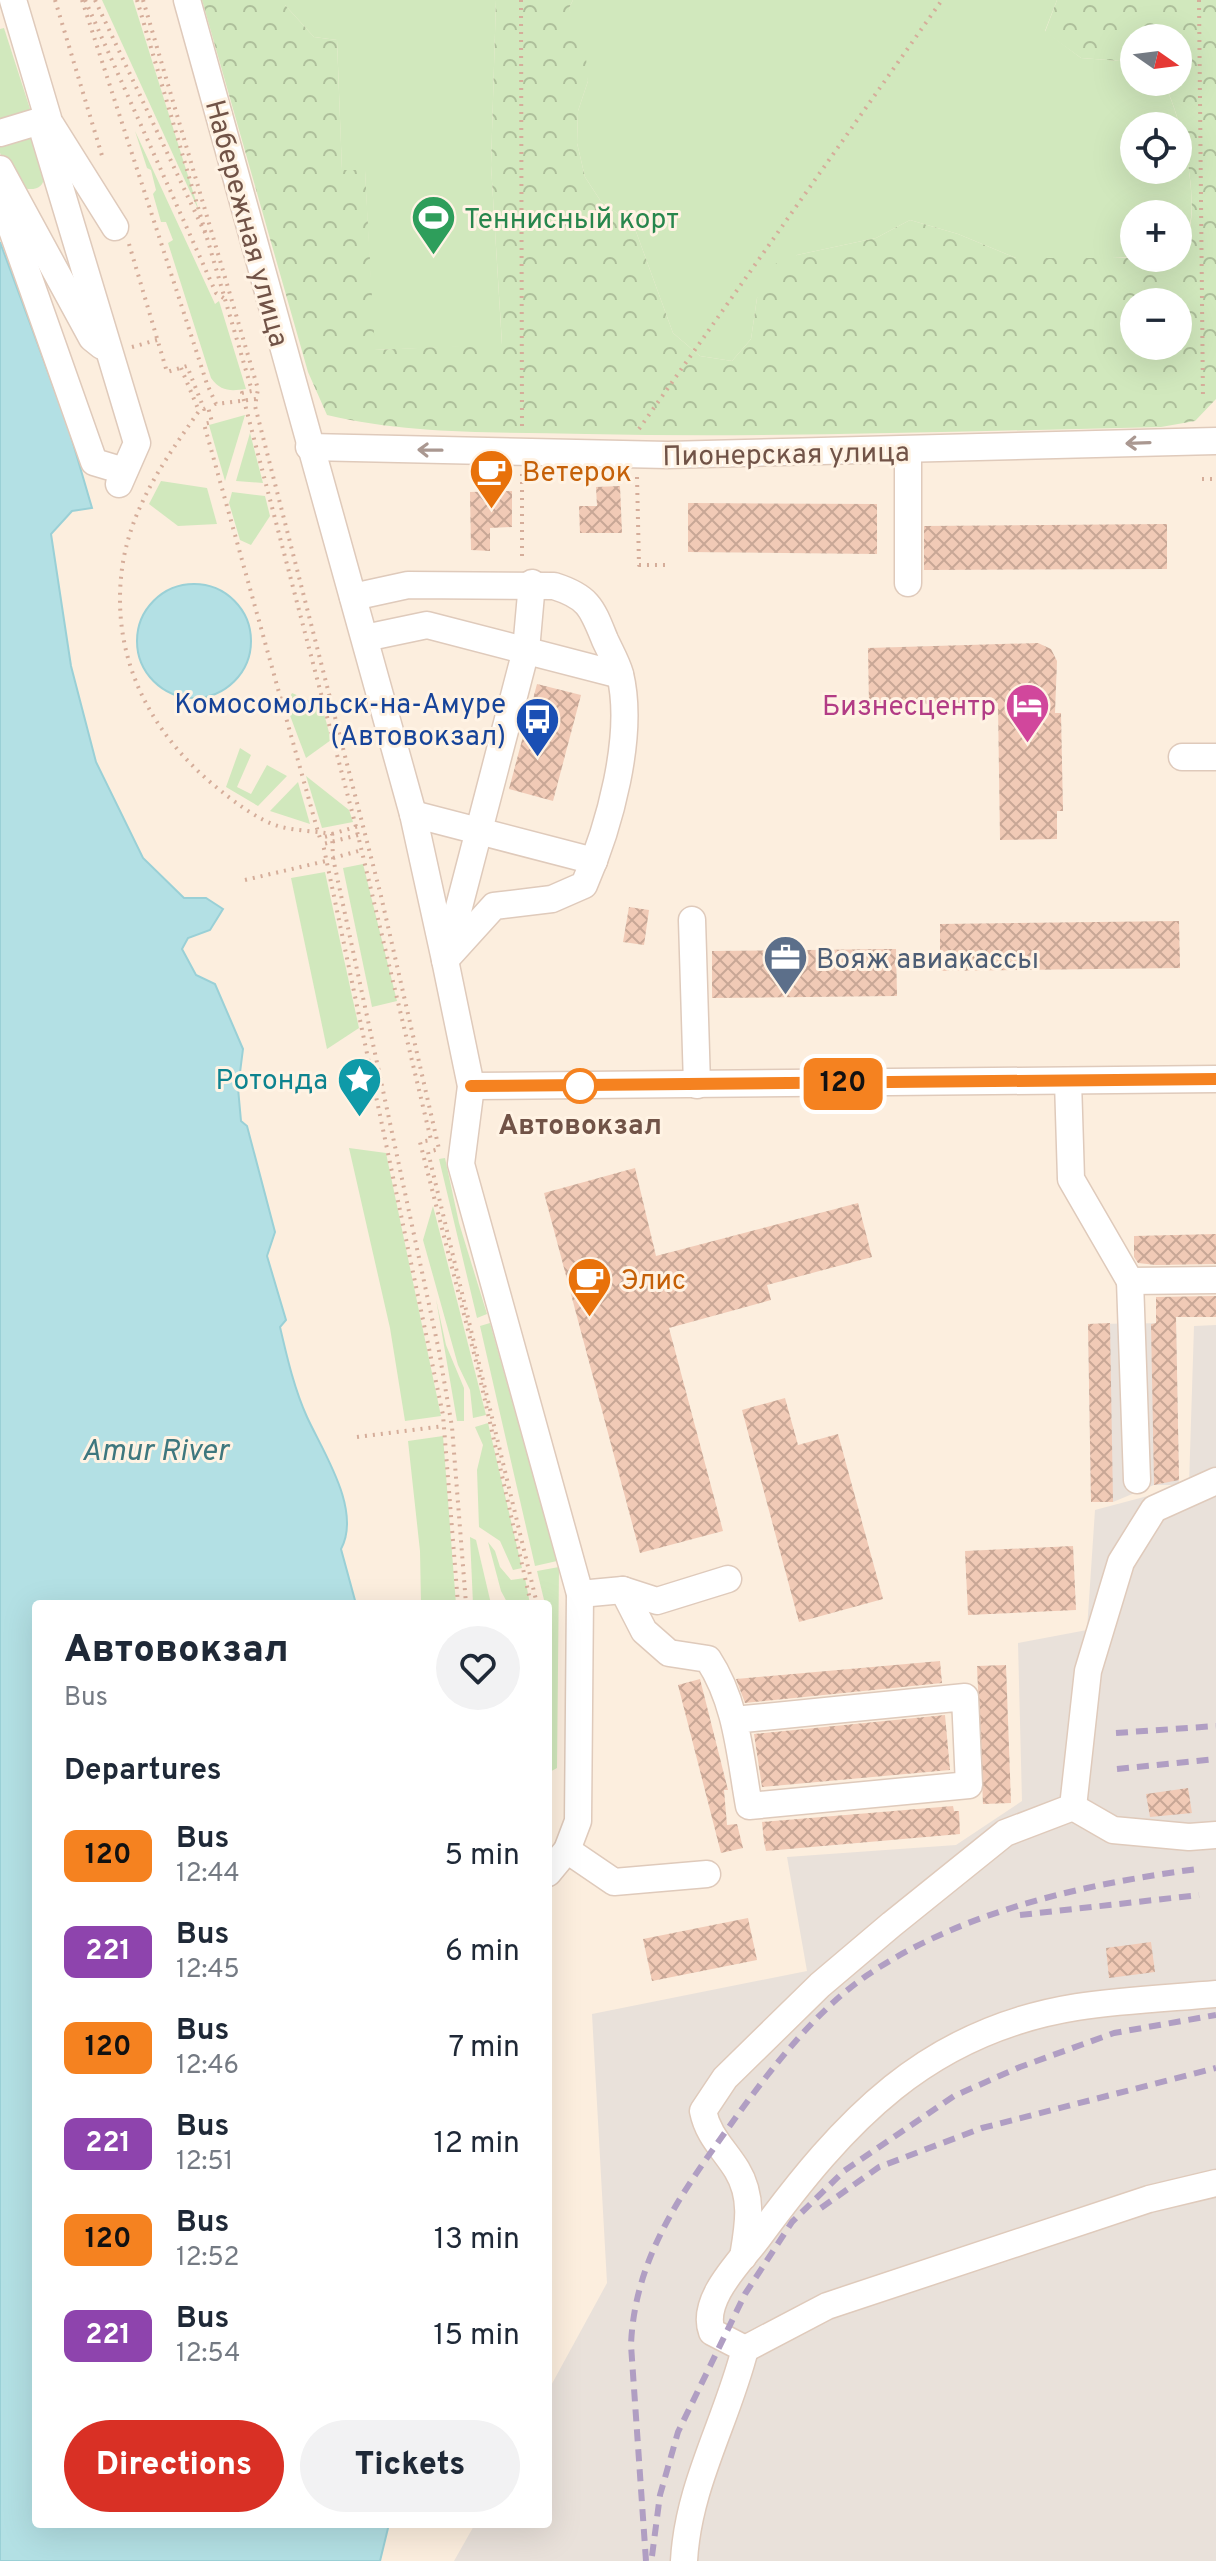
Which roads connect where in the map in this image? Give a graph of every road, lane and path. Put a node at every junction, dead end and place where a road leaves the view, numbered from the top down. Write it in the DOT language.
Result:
graph roads {
  1 [pos="13,0"];
  2 [pos="55,0"];
  3 [pos="84,0"];
  4 [pos="95,0"];
  5 [pos="140,0"];
  6 [pos="187,0"];
  7 [pos="521,0"];
  8 [pos="942,0"];
  9 [pos="1199,0"];
  10 [pos="44,119"];
  11 [pos="0,133"];
  12 [pos="104,163"];
  13 [pos="0,169"];
  14 [pos="0,196"];
  15 [pos="121,233"];
  16 [pos="211,244"];
  17 [pos="220,260"];
  18 [pos="226,300"];
  19 [pos="233,305"];
  20 [pos="157,340"];
  21 [pos="151,342"];
  22 [pos="111,353"];
  23 [pos="181,368"];
  24 [pos="256,399"];
  25 [pos="1203,400"];
  26 [pos="244,401"];
  27 [pos="1216,441"];
  28 [pos="309,447"];
  29 [pos="908,451"];
  30 [pos="522,452"];
  31 [pos="636,454"];
  32 [pos="1202,479"];
  33 [pos="1216,479"];
  34 [pos="668,565"];
  35 [pos="527,572"];
  36 [pos="908,583"];
  37 [pos="353,597"];
  38 [pos="365,638"];
  39 [pos="526,650"];
  40 [pos="620,675"];
  41 [pos="1182,757"];
  42 [pos="1216,757"];
  43 [pos="413,814"];
  44 [pos="362,825"];
  45 [pos="356,827"];
  46 [pos="318,832"];
  47 [pos="481,832"];
  48 [pos="332,834"];
  49 [pos="358,835"];
  50 [pos="332,841"];
  51 [pos="368,848"];
  52 [pos="362,850"];
  53 [pos="333,858"];
  54 [pos="326,861"];
  55 [pos="594,861"];
  56 [pos="245,880"];
  57 [pos="692,920"];
  58 [pos="445,960"];
  59 [pos="1216,1079"];
  60 [pos="1068,1081"];
  61 [pos="697,1085"];
  62 [pos="471,1086"];
  63 [pos="1216,1280"];
  64 [pos="1130,1281"];
  65 [pos="444,1426"];
  66 [pos="357,1437"];
  67 [pos="1137,1480"];
  68 [pos="1216,1481"];
  69 [pos="728,1579"];
  70 [pos="623,1590"];
  71 [pos="580,1594"];
  72 [pos="458,1600"];
  73 [pos="466,1600"];
  74 [pos="530,1600"];
  75 [pos="536,1600"];
  76 [pos="734,1720"];
  77 [pos="1073,1807"];
  78 [pos="1216,1835"];
  79 [pos="567,1850"];
  80 [pos="552,1868"];
  81 [pos="707,1874"];
  82 [pos="1216,1994"];
  83 [pos="1216,2183"];
  84 [pos="743,2257"];
  85 [pos="745,2349"];
  86 [pos="684,2561"];
  1 -- 10 [label="street"];
  2 -- 12 [label="path"];
  3 -- 18 [label="path"];
  3 -- 26 [label="path"];
  4 -- 16 [label="path"];
  5 -- 16 [label="path"];
  5 -- 17 [label="path"];
  6 -- 28 [label="street, Набережная улица"];
  7 -- 30 [label="path"];
  8 -- 31 [label="path"];
  9 -- 25 [label="path"];
  10 -- 11 [label="street"];
  10 -- 15 [label="street"];
  10 -- 22 [label="street"];
  13 -- 22 [label="street"];
  14 -- 22 [label="street"];
  15 -- 20 [label="path"];
  16 -- 17 [label="path"];
  16 -- 18 [label="path"];
  17 -- 19 [label="path"];
  18 -- 19 [label="path"];
  18 -- 26 [label="path"];
  19 -- 24 [label="path"];
  20 -- 21 [label="path"];
  20 -- 23 [label="path"];
  23 -- 46 [label="path"];
  23 -- 46 [label="path"];
  24 -- 26 [label="path"];
  24 -- 44 [label="path"];
  26 -- 45 [label="path"];
  27 -- 29 [label="street, Пионерская улица, one-way"];
  30 -- 28 [label="street, Пионерская улица, one-way"];
  28 -- 37 [label="street, Набережная улица"];
  29 -- 31 [label="street, Пионерская улица"];
  29 -- 36 [label="street"];
  30 -- 31 [label="street, Пионерская улица"];
  30 -- 35 [label="path"];
  31 -- 34 [label="path"];
  32 -- 33 [label="path"];
  35 -- 37 [label="street"];
  35 -- 39 [label="street"];
  35 -- 40 [label="street"];
  37 -- 38 [label="street, Набережная улица"];
  38 -- 39 [label="street"];
  38 -- 43 [label="street, Набережная улица"];
  39 -- 40 [label="street"];
  39 -- 47 [label="street"];
  40 -- 55 [label="street"];
  41 -- 42 [label="street"];
  43 -- 47 [label="street"];
  43 -- 58 [label="street, Набережная улица"];
  44 -- 45 [label="path"];
  44 -- 51 [label="path"];
  45 -- 48 [label="path"];
  45 -- 49 [label="path"];
  46 -- 48 [label="path"];
  46 -- 50 [label="path"];
  47 -- 55 [label="street"];
  47 -- 58 [label="street"];
  48 -- 50 [label="path"];
  49 -- 50 [label="path"];
  49 -- 52 [label="path"];
  50 -- 53 [label="path"];
  50 -- 54 [label="path"];
  51 -- 52 [label="path"];
  51 -- 75 [label="path"];
  52 -- 53 [label="path"];
  52 -- 74 [label="path"];
  53 -- 73 [label="path"];
  54 -- 56 [label="path"];
  54 -- 65 [label="path"];
  55 -- 58 [label="street"];
  57 -- 61 [label="street"];
  58 -- 62 [label="street, Набережная улица"];
  59 -- 60 [label="street"];
  60 -- 61 [label="street"];
  60 -- 64 [label="street"];
  61 -- 62 [label="street"];
  62 -- 71 [label="street, Набережная улица"];
  63 -- 64 [label="street"];
  64 -- 67 [label="street"];
  65 -- 66 [label="path"];
  65 -- 72 [label="path"];
  68 -- 77 [label="street"];
  69 -- 70 [label="street"];
  70 -- 71 [label="street"];
  70 -- 76 [label="street"];
  71 -- 79 [label="street, Набережная улица"];
  76 -- 76 [label="street"];
  77 -- 78 [label="street"];
  77 -- 84 [label="street"];
  79 -- 80 [label="street"];
  79 -- 81 [label="street"];
  82 -- 84 [label="street"];
  83 -- 85 [label="street"];
  84 -- 85 [label="street"];
  85 -- 86 [label="street"];
}
